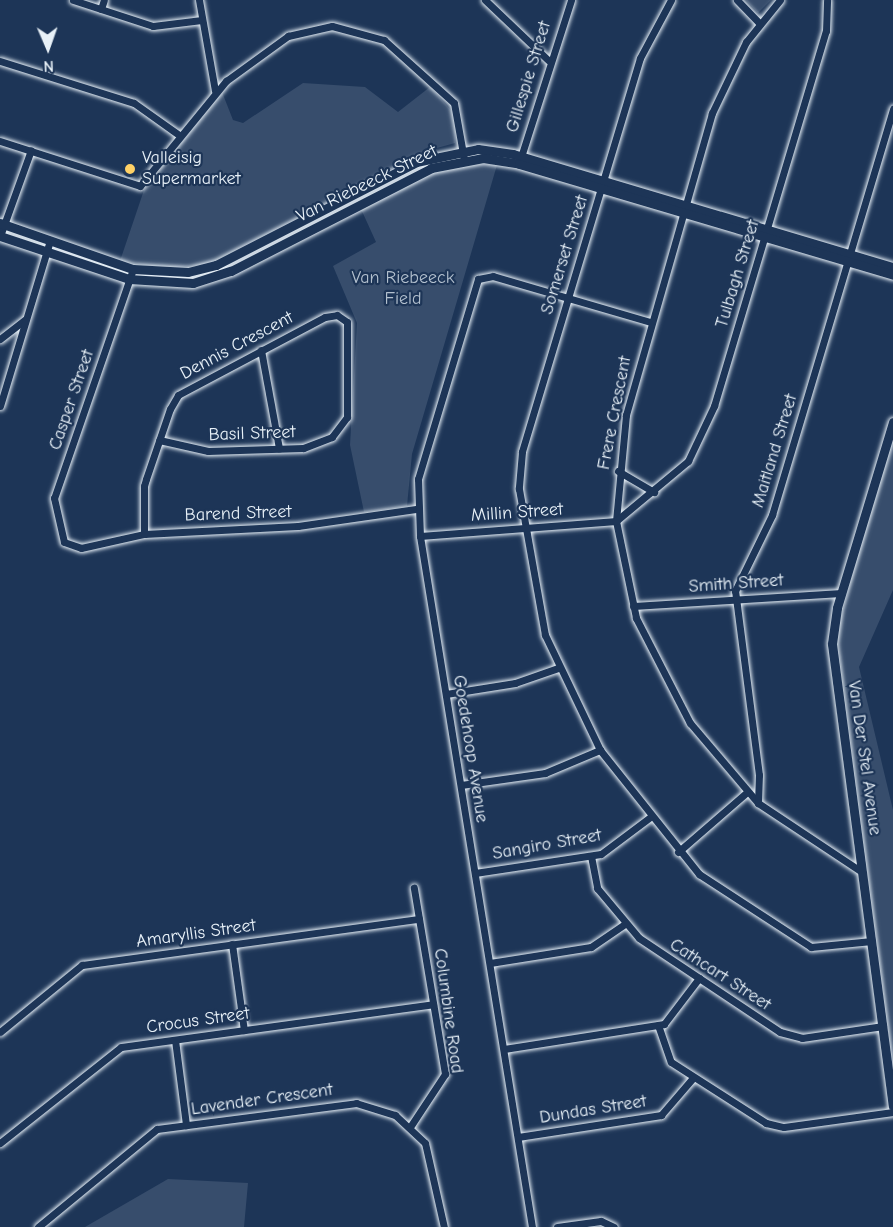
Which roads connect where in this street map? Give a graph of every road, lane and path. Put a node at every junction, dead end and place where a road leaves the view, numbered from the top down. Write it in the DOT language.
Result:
graph roads {
  1 [pos="73,0"];
  2 [pos="104,0"];
  3 [pos="199,0"];
  4 [pos="485,0"];
  5 [pos="571,0"];
  6 [pos="671,0"];
  7 [pos="737,0"];
  8 [pos="780,0"];
  9 [pos="827,0"];
  10 [pos="101,9"];
  11 [pos="202,20"];
  12 [pos="760,24"];
  13 [pos="548,60"];
  14 [pos="0,61"];
  15 [pos="215,91"];
  16 [pos="893,109"];
  17 [pos="178,135"];
  18 [pos="0,141"];
  19 [pos="31,150"];
  20 [pos="464,154"];
  21 [pos="520,160"];
  22 [pos="602,184"];
  23 [pos="684,209"];
  24 [pos="2,224"];
  25 [pos="766,232"];
  26 [pos="0,236"];
  27 [pos="50,240"];
  28 [pos="47,252"];
  29 [pos="849,258"];
  30 [pos="132,269"];
  31 [pos="889,270"];
  32 [pos="129,279"];
  33 [pos="568,298"];
  34 [pos="24,320"];
  35 [pos="650,322"];
  36 [pos="0,339"];
  37 [pos="261,350"];
  38 [pos="0,406"];
  39 [pos="893,422"];
  40 [pos="342,429"];
  41 [pos="159,440"];
  42 [pos="279,448"];
  43 [pos="618,471"];
  44 [pos="654,492"];
  45 [pos="416,508"];
  46 [pos="616,521"];
  47 [pos="524,528"];
  48 [pos="144,534"];
  49 [pos="420,536"];
  50 [pos="64,542"];
  51 [pos="842,592"];
  52 [pos="734,600"];
  53 [pos="633,606"];
  54 [pos="558,668"];
  55 [pos="446,694"];
  56 [pos="600,750"];
  57 [pos="461,785"];
  58 [pos="747,792"];
  59 [pos="758,803"];
  60 [pos="649,818"];
  61 [pos="678,852"];
  62 [pos="591,856"];
  63 [pos="862,872"];
  64 [pos="476,873"];
  65 [pos="414,888"];
  66 [pos="419,919"];
  67 [pos="626,923"];
  68 [pos="872,941"];
  69 [pos="232,944"];
  70 [pos="490,963"];
  71 [pos="699,978"];
  72 [pos="433,1004"];
  73 [pos="658,1025"];
  74 [pos="883,1026"];
  75 [pos="244,1030"];
  76 [pos="0,1032"];
  77 [pos="175,1040"];
  78 [pos="504,1049"];
  79 [pos="692,1079"];
  80 [pos="893,1106"];
  81 [pos="893,1112"];
  82 [pos="186,1125"];
  83 [pos="410,1128"];
  84 [pos="518,1137"];
  85 [pos="0,1143"];
  86 [pos="38,1227"];
  87 [pos="444,1227"];
  88 [pos="532,1227"];
  89 [pos="557,1227"];
  90 [pos="614,1227"];
  1 -- 10 [label="street"];
  2 -- 10 [label="street"];
  3 -- 11 [label="street"];
  4 -- 13 [label="street"];
  5 -- 13 [label="street, Gillespie Street"];
  6 -- 22 [label="street, Somerset Street"];
  7 -- 12 [label="street"];
  8 -- 12 [label="street, Frere Crescent"];
  9 -- 25 [label="street, Tulbagh Street"];
  10 -- 11 [label="street"];
  11 -- 15 [label="street"];
  12 -- 23 [label="street, Frere Crescent"];
  13 -- 21 [label="street, Gillespie Street"];
  14 -- 17 [label="street"];
  15 -- 17 [label="street"];
  15 -- 20 [label="street"];
  16 -- 29 [label="street, Maitland Street"];
  17 -- 19 [label="street"];
  18 -- 19 [label="street"];
  19 -- 24 [label="street"];
  20 -- 21 [label="street, Van Riebeeck Street"];
  20 -- 30 [label="street, Van Riebeeck Street"];
  20 -- 32 [label="street, Van Riebeeck Street"];
  21 -- 22 [label="street, Van Riebeeck Street"];
  22 -- 23 [label="street, Van Riebeeck Street"];
  22 -- 33 [label="street, Somerset Street"];
  23 -- 25 [label="street, Van Riebeeck Street"];
  23 -- 35 [label="street, Frere Crescent"];
  24 -- 26 [label="street"];
  24 -- 27 [label="street, Van Riebeeck Street"];
  25 -- 29 [label="street, Van Riebeeck Street"];
  25 -- 44 [label="street, Tulbagh Street"];
  26 -- 28 [label="street, Van Riebeeck Street"];
  27 -- 28 [label="street"];
  27 -- 30 [label="street, Van Riebeeck Street"];
  28 -- 32 [label="street, Van Riebeeck Street"];
  28 -- 34 [label="street"];
  29 -- 31 [label="street, Van Riebeeck Street"];
  29 -- 52 [label="street, Maitland Street"];
  30 -- 32 [label="street, Casper Street"];
  32 -- 50 [label="street, Casper Street"];
  33 -- 35 [label="street"];
  33 -- 45 [label="street, Goedehoop Avenue"];
  33 -- 47 [label="street, Somerset Street"];
  34 -- 36 [label="street"];
  34 -- 38 [label="street"];
  35 -- 43 [label="street, Frere Crescent"];
  37 -- 40 [label="street, Dennis Crescent"];
  37 -- 41 [label="street, Dennis Crescent"];
  37 -- 42 [label="street"];
  39 -- 51 [label="street, Van Der Stel Avenue"];
  40 -- 42 [label="street, Basil Street"];
  41 -- 42 [label="street, Basil Street"];
  41 -- 48 [label="street, Dennis Crescent"];
  43 -- 44 [label="street"];
  43 -- 46 [label="street, Frere Crescent"];
  44 -- 46 [label="street, Tulbagh Street"];
  45 -- 48 [label="street, Barend Street"];
  45 -- 49 [label="street, Goedehoop Avenue"];
  46 -- 47 [label="street, Millin Street"];
  46 -- 53 [label="street, Frere Crescent"];
  47 -- 49 [label="street, Millin Street"];
  47 -- 54 [label="street, Somerset Street"];
  48 -- 50 [label="street, Barend Street"];
  49 -- 55 [label="street, Goedehoop Avenue"];
  51 -- 52 [label="street, Smith Street"];
  51 -- 63 [label="street, Van Der Stel Avenue"];
  52 -- 53 [label="street, Smith Street"];
  52 -- 59 [label="street"];
  53 -- 58 [label="street, Frere Crescent"];
  54 -- 55 [label="street"];
  54 -- 56 [label="street, Somerset Street"];
  55 -- 57 [label="street, Goedehoop Avenue"];
  56 -- 57 [label="street"];
  56 -- 60 [label="street, Somerset Street"];
  57 -- 64 [label="street, Goedehoop Avenue"];
  58 -- 59 [label="street, Frere Crescent"];
  58 -- 61 [label="street"];
  59 -- 63 [label="street, Frere Crescent"];
  60 -- 61 [label="street, Somerset Street"];
  60 -- 62 [label="street, Sangiro Street"];
  61 -- 68 [label="street, Somerset Street"];
  62 -- 64 [label="street, Sangiro Street"];
  62 -- 67 [label="street, Cathcart Street"];
  63 -- 68 [label="street, Van Der Stel Avenue"];
  64 -- 70 [label="street, Goedehoop Avenue"];
  65 -- 66 [label="street, Columbine Road"];
  66 -- 69 [label="street, Amaryllis Street"];
  66 -- 72 [label="street, Columbine Road"];
  67 -- 70 [label="street"];
  67 -- 71 [label="street, Cathcart Street"];
  68 -- 74 [label="street, Van Der Stel Avenue"];
  69 -- 75 [label="street"];
  69 -- 76 [label="street, Amaryllis Street"];
  70 -- 78 [label="street, Goedehoop Avenue"];
  71 -- 73 [label="street"];
  71 -- 74 [label="street, Cathcart Street"];
  72 -- 75 [label="street, Crocus Street"];
  72 -- 83 [label="street, Columbine Road"];
  73 -- 78 [label="street"];
  73 -- 79 [label="street"];
  74 -- 80 [label="street, Van Der Stel Avenue"];
  75 -- 77 [label="street, Crocus Street"];
  77 -- 82 [label="street"];
  77 -- 85 [label="street, Crocus Street"];
  78 -- 84 [label="street, Goedehoop Avenue"];
  79 -- 81 [label="street"];
  79 -- 84 [label="street, Dundas Street"];
  82 -- 83 [label="street, Lavender Crescent"];
  82 -- 86 [label="street, Lavender Crescent"];
  83 -- 87 [label="street, Lavender Crescent"];
  84 -- 88 [label="street, Goedehoop Avenue"];
  89 -- 90 [label="street"];
}
